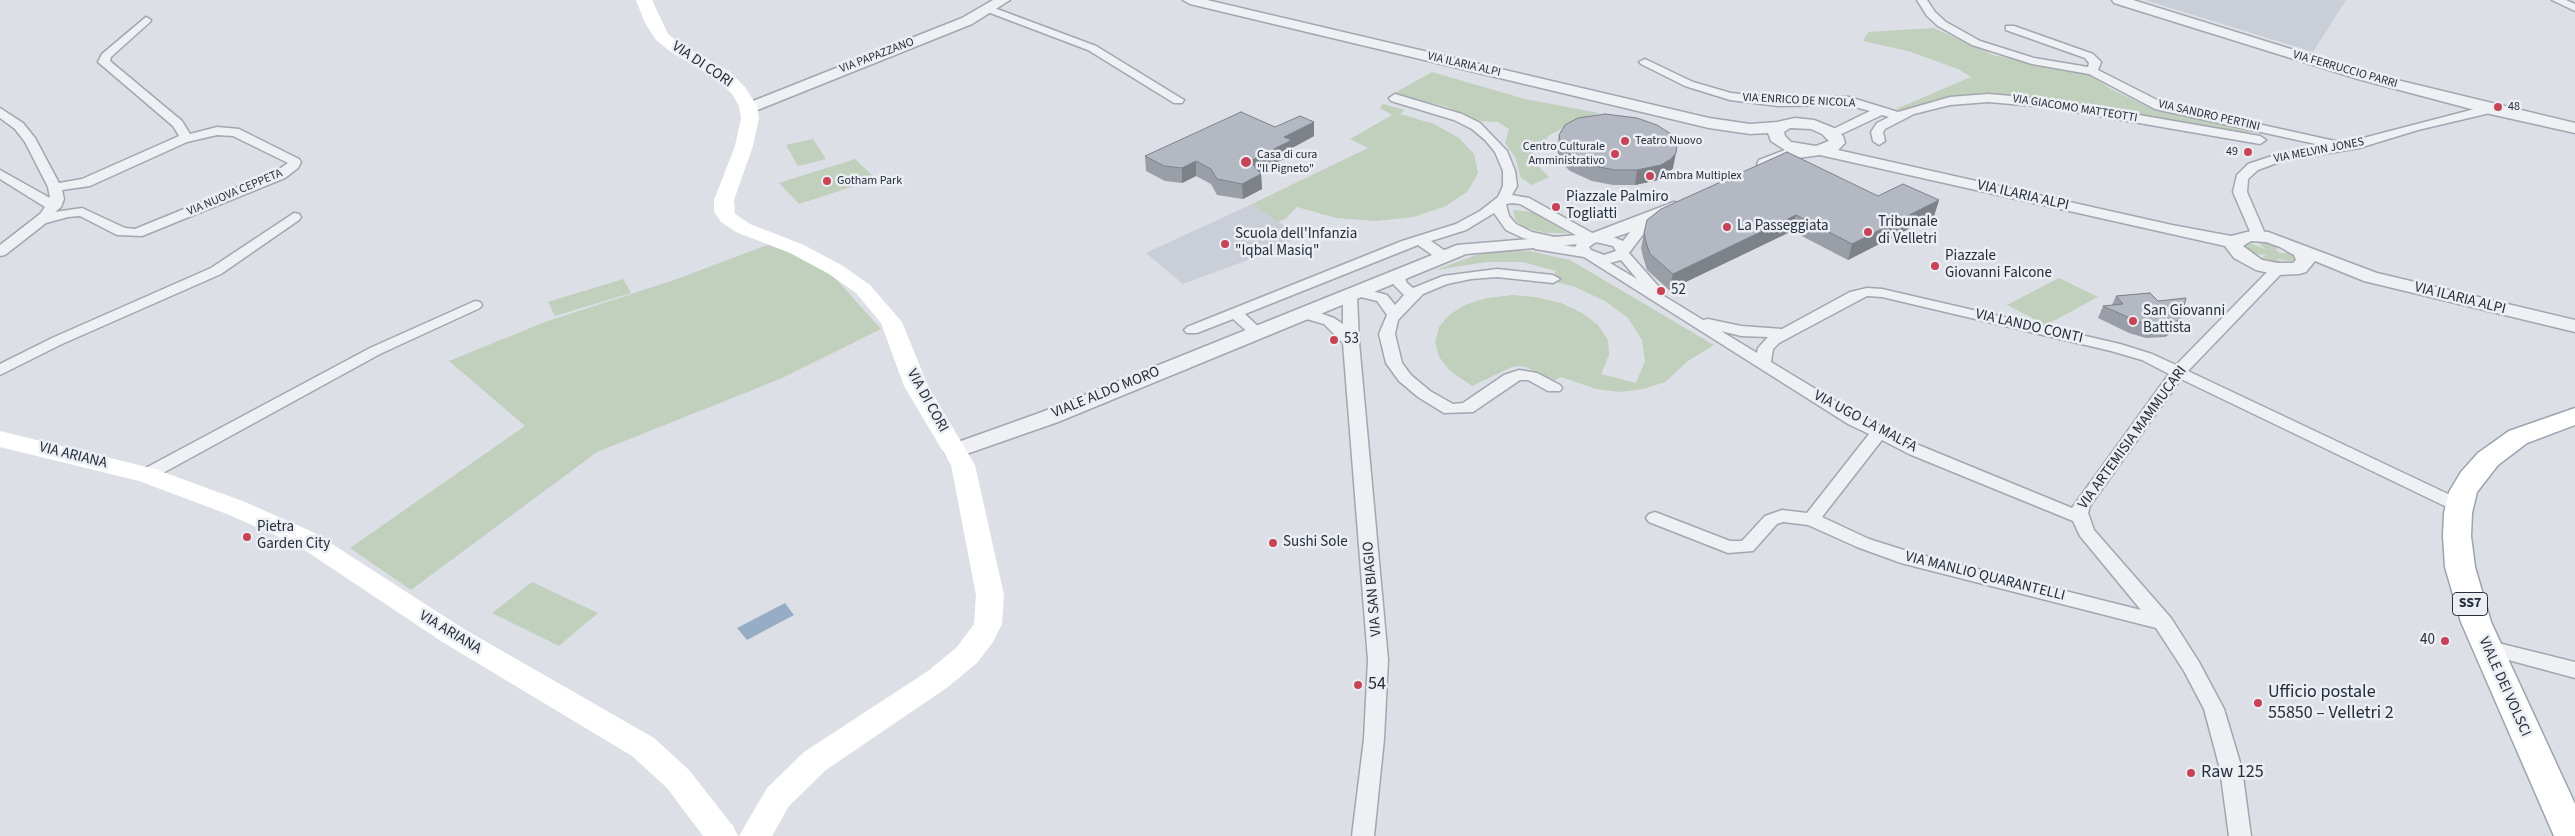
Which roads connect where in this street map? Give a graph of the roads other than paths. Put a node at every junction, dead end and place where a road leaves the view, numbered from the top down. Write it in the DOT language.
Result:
graph roads {
  1 [pos="644,0"];
  2 [pos="1003,0"];
  3 [pos="1190,0"];
  4 [pos="1922,0"];
  5 [pos="2119,0"];
  6 [pos="2557,0"];
  7 [pos="2575,8"];
  8 [pos="989,9"];
  9 [pos="146,20"];
  10 [pos="2010,28"];
  11 [pos="1646,62"];
  12 [pos="2092,71"];
  13 [pos="1395,98"];
  14 [pos="1178,100"];
  15 [pos="749,108"];
  16 [pos="2490,109"];
  17 [pos="1882,110"];
  18 [pos="0,112"];
  19 [pos="1898,116"];
  20 [pos="1856,123"];
  21 [pos="1814,125"];
  22 [pos="2575,128"];
  23 [pos="1835,137"];
  24 [pos="186,138"];
  25 [pos="2260,140"];
  26 [pos="1879,141"];
  27 [pos="1783,142"];
  28 [pos="2344,147"];
  29 [pos="1816,151"];
  30 [pos="1874,162"];
  31 [pos="1747,173"];
  32 [pos="0,174"];
  33 [pos="55,188"];
  34 [pos="1691,199"];
  35 [pos="1500,202"];
  36 [pos="54,207"];
  37 [pos="294,217"];
  38 [pos="42,220"];
  39 [pos="1647,220"];
  40 [pos="2172,230"];
  41 [pos="1443,233"];
  42 [pos="2259,236"];
  43 [pos="1420,240"];
  44 [pos="1554,241"];
  45 [pos="2235,242"];
  46 [pos="2286,243"];
  47 [pos="1523,244"];
  48 [pos="1591,245"];
  49 [pos="1463,249"];
  50 [pos="1623,251"];
  51 [pos="0,252"];
  52 [pos="1443,256"];
  53 [pos="2247,259"];
  54 [pos="2285,269"];
  55 [pos="1397,275"];
  56 [pos="2371,277"];
  57 [pos="1553,279"];
  58 [pos="1353,292"];
  59 [pos="1413,294"];
  60 [pos="1663,302"];
  61 [pos="475,305"];
  62 [pos="1678,311"];
  63 [pos="1235,313"];
  64 [pos="1301,313"];
  65 [pos="1394,314"];
  66 [pos="2575,328"];
  67 [pos="1192,330"];
  68 [pos="1256,332"];
  69 [pos="1785,334"];
  70 [pos="1351,342"];
  71 [pos="1763,364"];
  72 [pos="0,370"];
  73 [pos="2179,372"];
  74 [pos="1554,388"];
  75 [pos="2575,416"];
  76 [pos="1879,433"];
  77 [pos="0,438"];
  78 [pos="955,451"];
  79 [pos="146,475"];
  80 [pos="2460,506"];
  81 [pos="2079,517"];
  82 [pos="1655,518"];
  83 [pos="1811,519"];
  84 [pos="2164,623"];
  85 [pos="2486,647"];
  86 [pos="2575,670"];
  87 [pos="722,836"];
  88 [pos="755,836"];
  89 [pos="1363,836"];
  90 [pos="2240,836"];
  91 [pos="2572,836"];
  1 -- 15 [label="main road, VIA DI CORI"];
  2 -- 8 [label="street, VIA PAPAZZANO"];
  3 -- 27 [label="street, VIA ILARIA ALPI"];
  4 -- 12 [label="street"];
  5 -- 16 [label="street, VIA FERRUCCIO PARRI"];
  6 -- 7 [label="street"];
  8 -- 14 [label="street"];
  8 -- 15 [label="street, VIA PAPAZZANO"];
  9 -- 24 [label="street"];
  10 -- 12 [label="street"];
  11 -- 17 [label="street, VIA ENRICO DE NICOLA"];
  12 -- 28 [label="street, VIA SANDRO PERTINI"];
  13 -- 35 [label="street"];
  15 -- 78 [label="main road, VIA DI CORI"];
  16 -- 22 [label="street, VIA FERRUCCIO PARRI"];
  16 -- 28 [label="street, VIA MELVIN JONES"];
  17 -- 19 [label="street, VIA ENRICO DE NICOLA"];
  17 -- 20 [label="street"];
  18 -- 33 [label="street"];
  19 -- 25 [label="street, VIA GIACOMO MATTEOTTI"];
  19 -- 26 [label="street, VIA GIACOMO MATTEOTTI"];
  20 -- 21 [label="street"];
  20 -- 23 [label="street"];
  21 -- 23 [label="street, VIA ILARIA ALPI"];
  21 -- 27 [label="street"];
  23 -- 29 [label="street"];
  23 -- 30 [label="street, VIA ILARIA ALPI"];
  24 -- 33 [label="street, VIA NUOVA CEPPETA"];
  24 -- 38 [label="street, VIA NUOVA CEPPETA"];
  27 -- 29 [label="street"];
  27 -- 31 [label="street"];
  28 -- 42 [label="street, VIA MELVIN JONES"];
  29 -- 30 [label="street, VIA ILARIA ALPI"];
  30 -- 40 [label="street, VIA ILARIA ALPI"];
  32 -- 36 [label="street"];
  33 -- 36 [label="street"];
  34 -- 39 [label="street"];
  35 -- 41 [label="street"];
  35 -- 44 [label="street"];
  35 -- 48 [label="street"];
  36 -- 38 [label="street"];
  37 -- 72 [label="street"];
  38 -- 51 [label="street"];
  39 -- 48 [label="street"];
  39 -- 50 [label="street"];
  40 -- 45 [label="street, VIA ILARIA ALPI"];
  40 -- 53 [label="street, VIA ILARIA ALPI"];
  41 -- 43 [label="street"];
  41 -- 49 [label="street"];
  42 -- 45 [label="street"];
  42 -- 46 [label="street, VIA ILARIA ALPI"];
  43 -- 52 [label="street"];
  43 -- 63 [label="street"];
  44 -- 47 [label="street"];
  44 -- 48 [label="street"];
  45 -- 53 [label="street"];
  46 -- 54 [label="street"];
  46 -- 56 [label="street, VIA ILARIA ALPI"];
  47 -- 48 [label="street"];
  47 -- 49 [label="street"];
  48 -- 50 [label="street"];
  48 -- 50 [label="street"];
  48 -- 60 [label="street, VIA UGO LA MALFA"];
  49 -- 52 [label="street"];
  50 -- 60 [label="street, VIA UGO LA MALFA"];
  52 -- 55 [label="street, VIALE ALDO MORO"];
  53 -- 54 [label="street, VIA ILARIA ALPI"];
  54 -- 56 [label="street, VIA ILARIA ALPI"];
  54 -- 73 [label="street, VIA ARTEMISIA MAMMUCARI"];
  55 -- 58 [label="street, VIALE ALDO MORO"];
  55 -- 59 [label="street"];
  56 -- 66 [label="street, VIA ILARIA ALPI"];
  57 -- 59 [label="street"];
  58 -- 64 [label="street, VIALE ALDO MORO"];
  58 -- 65 [label="street"];
  58 -- 70 [label="street, VIA SAN BIAGIO"];
  59 -- 65 [label="street"];
  60 -- 62 [label="street, VIA UGO LA MALFA"];
  61 -- 79 [label="street"];
  62 -- 69 [label="street"];
  62 -- 71 [label="street, VIA UGO LA MALFA"];
  63 -- 67 [label="street"];
  63 -- 68 [label="street"];
  64 -- 68 [label="street, VIALE ALDO MORO"];
  64 -- 70 [label="street"];
  65 -- 74 [label="street"];
  68 -- 78 [label="street, VIALE ALDO MORO"];
  69 -- 71 [label="street"];
  69 -- 73 [label="street, VIA LANDO CONTI"];
  70 -- 89 [label="street, VIA SAN BIAGIO"];
  71 -- 76 [label="street, VIA UGO LA MALFA"];
  73 -- 80 [label="street, VIA LANDO CONTI"];
  73 -- 81 [label="street, VIA ARTEMISIA MAMMUCARI"];
  75 -- 80 [label="main road, VIALE DEI VOLSCI / SS7"];
  76 -- 81 [label="street, VIA UGO LA MALFA"];
  76 -- 83 [label="street"];
  77 -- 79 [label="main road, VIA ARIANA"];
  78 -- 88 [label="main road, VIA DI CORI"];
  79 -- 87 [label="main road, VIA ARIANA"];
  80 -- 85 [label="main road, VIALE DEI VOLSCI / SS7"];
  81 -- 84 [label="street, VIA ARTEMISIA MAMMUCARI"];
  82 -- 83 [label="street, VIA MANLIO QUARANTELLI"];
  83 -- 84 [label="street, VIA MANLIO QUARANTELLI"];
  84 -- 90 [label="street, VIA ARTEMISIA MAMMUCARI"];
  85 -- 86 [label="street"];
  85 -- 91 [label="main road, VIALE DEI VOLSCI / SS7"];
}
